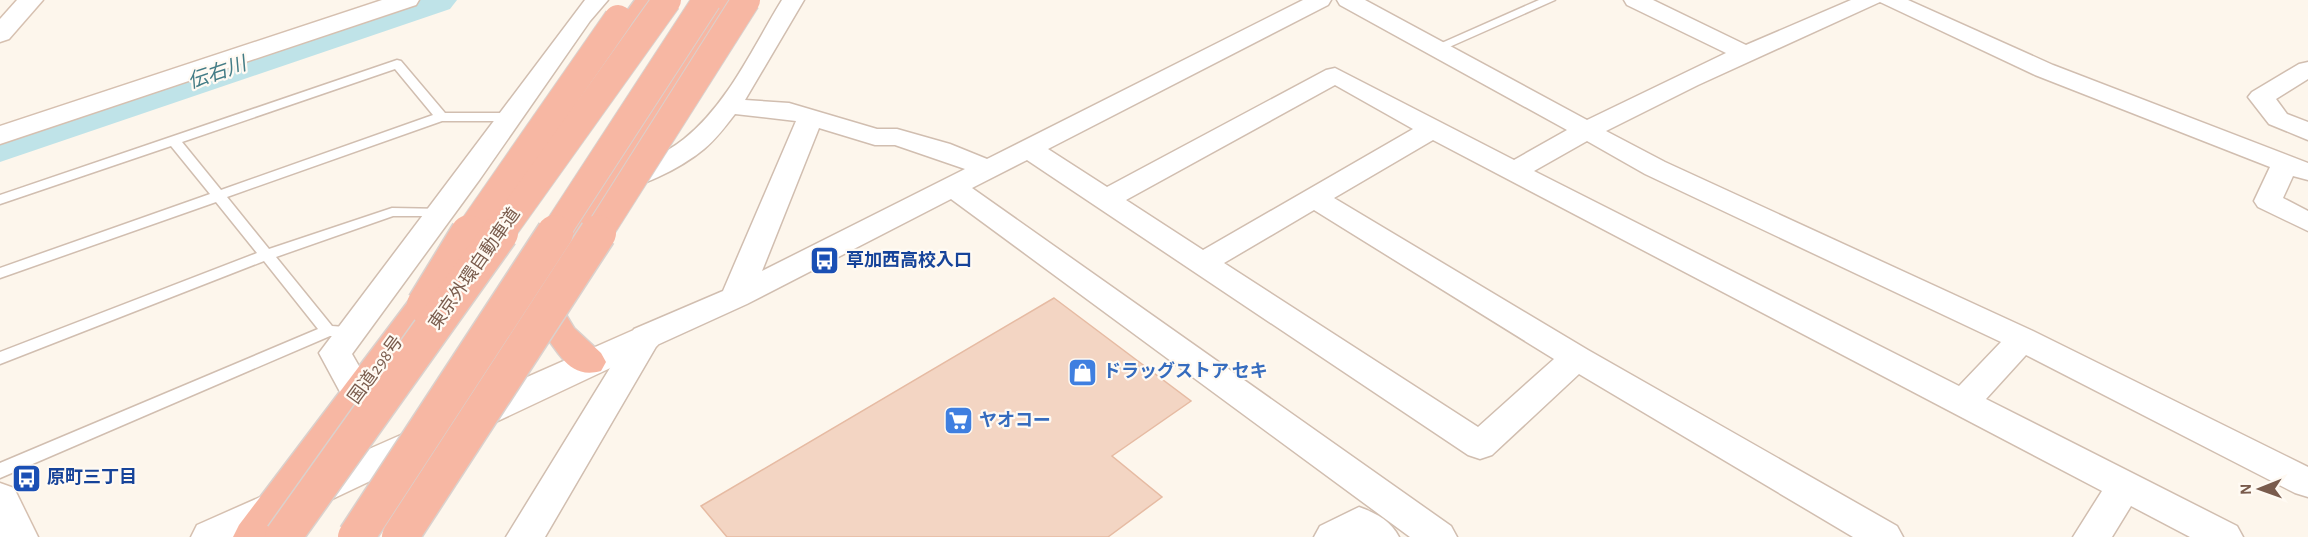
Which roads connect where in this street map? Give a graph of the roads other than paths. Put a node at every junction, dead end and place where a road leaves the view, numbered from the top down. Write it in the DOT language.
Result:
graph roads {
  1 [pos="31,0"];
  2 [pos="407,0"];
  3 [pos="597,0"];
  4 [pos="632,0"];
  5 [pos="648,0"];
  6 [pos="667,0"];
  7 [pos="707,0"];
  8 [pos="727,0"];
  9 [pos="746,0"];
  10 [pos="792,0"];
  11 [pos="1320,0"];
  12 [pos="1348,0"];
  13 [pos="1549,0"];
  14 [pos="1635,0"];
  15 [pos="1870,0"];
  16 [pos="1890,0"];
  17 [pos="0,34"];
  18 [pos="1434,50"];
  19 [pos="1744,53"];
  20 [pos="2308,69"];
  21 [pos="727,106"];
  22 [pos="441,117"];
  23 [pos="510,117"];
  24 [pos="811,117"];
  25 [pos="1432,129"];
  26 [pos="1583,130"];
  27 [pos="2308,132"];
  28 [pos="0,135"];
  29 [pos="174,141"];
  30 [pos="1029,149"];
  31 [pos="2297,168"];
  32 [pos="989,169"];
  33 [pos="1514,171"];
  34 [pos="953,188"];
  35 [pos="605,189"];
  36 [pos="218,195"];
  37 [pos="1314,198"];
  38 [pos="1106,199"];
  39 [pos="0,200"];
  40 [pos="441,212"];
  41 [pos="2308,222"];
  42 [pos="266,255"];
  43 [pos="1203,263"];
  44 [pos="0,273"];
  45 [pos="736,297"];
  46 [pos="529,309"];
  47 [pos="340,332"];
  48 [pos="645,337"];
  49 [pos="2022,339"];
  50 [pos="0,358"];
  51 [pos="1576,358"];
  52 [pos="588,362"];
  53 [pos="358,394"];
  54 [pos="1963,402"];
  55 [pos="453,425"];
  56 [pos="0,471"];
  57 [pos="2308,483"];
  58 [pos="2124,486"];
  59 [pos="0,499"];
  60 [pos="283,525"];
  61 [pos="16,537"];
  62 [pos="212,537"];
  63 [pos="254,537"];
  64 [pos="356,537"];
  65 [pos="383,537"];
  66 [pos="400,537"];
  67 [pos="525,537"];
  68 [pos="1333,537"];
  69 [pos="1380,537"];
  70 [pos="1438,537"];
  71 [pos="1884,537"];
  72 [pos="2092,537"];
  73 [pos="2224,537"];
  1 -- 17 [label="street"];
  2 -- 28 [label="street"];
  3 -- 23 [label="street"];
  4 -- 60 [label="highway, bridge"];
  5 -- 53 [label="highway, 国道298号"];
  6 -- 60 [label="highway, 東京外環自動車道, bridge"];
  7 -- 64 [label="highway, bridge"];
  8 -- 35 [label="highway"];
  9 -- 66 [label="highway, bridge"];
  10 -- 21 [label="street"];
  11 -- 30 [label="street"];
  12 -- 18 [label="street"];
  13 -- 18 [label="lane"];
  14 -- 19 [label="street"];
  15 -- 19 [label="street"];
  16 -- 31 [label="street"];
  18 -- 26 [label="street"];
  19 -- 26 [label="street"];
  20 -- 27 [label="street"];
  21 -- 24 [label="street"];
  21 -- 35 [label="street"];
  22 -- 23 [label="lane"];
  22 -- 29 [label="lane"];
  22 -- 36 [label="lane"];
  23 -- 40 [label="street"];
  24 -- 32 [label="street"];
  24 -- 45 [label="street"];
  25 -- 33 [label="street"];
  25 -- 37 [label="street"];
  25 -- 38 [label="street"];
  26 -- 33 [label="street"];
  26 -- 49 [label="street"];
  29 -- 36 [label="lane"];
  29 -- 39 [label="lane"];
  30 -- 32 [label="street"];
  30 -- 38 [label="street"];
  31 -- 41 [label="street"];
  32 -- 34 [label="street"];
  33 -- 54 [label="street"];
  34 -- 45 [label="street"];
  34 -- 70 [label="street"];
  35 -- 46 [label="highway"];
  36 -- 42 [label="lane"];
  36 -- 44 [label="lane"];
  37 -- 43 [label="street"];
  37 -- 51 [label="street"];
  38 -- 43 [label="street"];
  40 -- 42 [label="lane"];
  40 -- 47 [label="street"];
  42 -- 47 [label="lane"];
  42 -- 50 [label="lane"];
  43 -- 51 [label="street"];
  45 -- 48 [label="street"];
  46 -- 52 [label="highway"];
  46 -- 55 [label="highway"];
  47 -- 53 [label="street"];
  47 -- 56 [label="lane"];
  48 -- 52 [label="street"];
  48 -- 67 [label="street"];
  49 -- 54 [label="street"];
  49 -- 57 [label="street"];
  51 -- 71 [label="street"];
  52 -- 55 [label="street"];
  53 -- 60 [label="highway, 国道298号"];
  54 -- 58 [label="street"];
  55 -- 60 [label="street"];
  55 -- 65 [label="highway"];
  58 -- 72 [label="street"];
  58 -- 73 [label="street"];
  59 -- 61 [label="street"];
  60 -- 62 [label="street"];
  60 -- 63 [label="highway, 国道298号"];
  68 -- 69 [label="street"];
}
